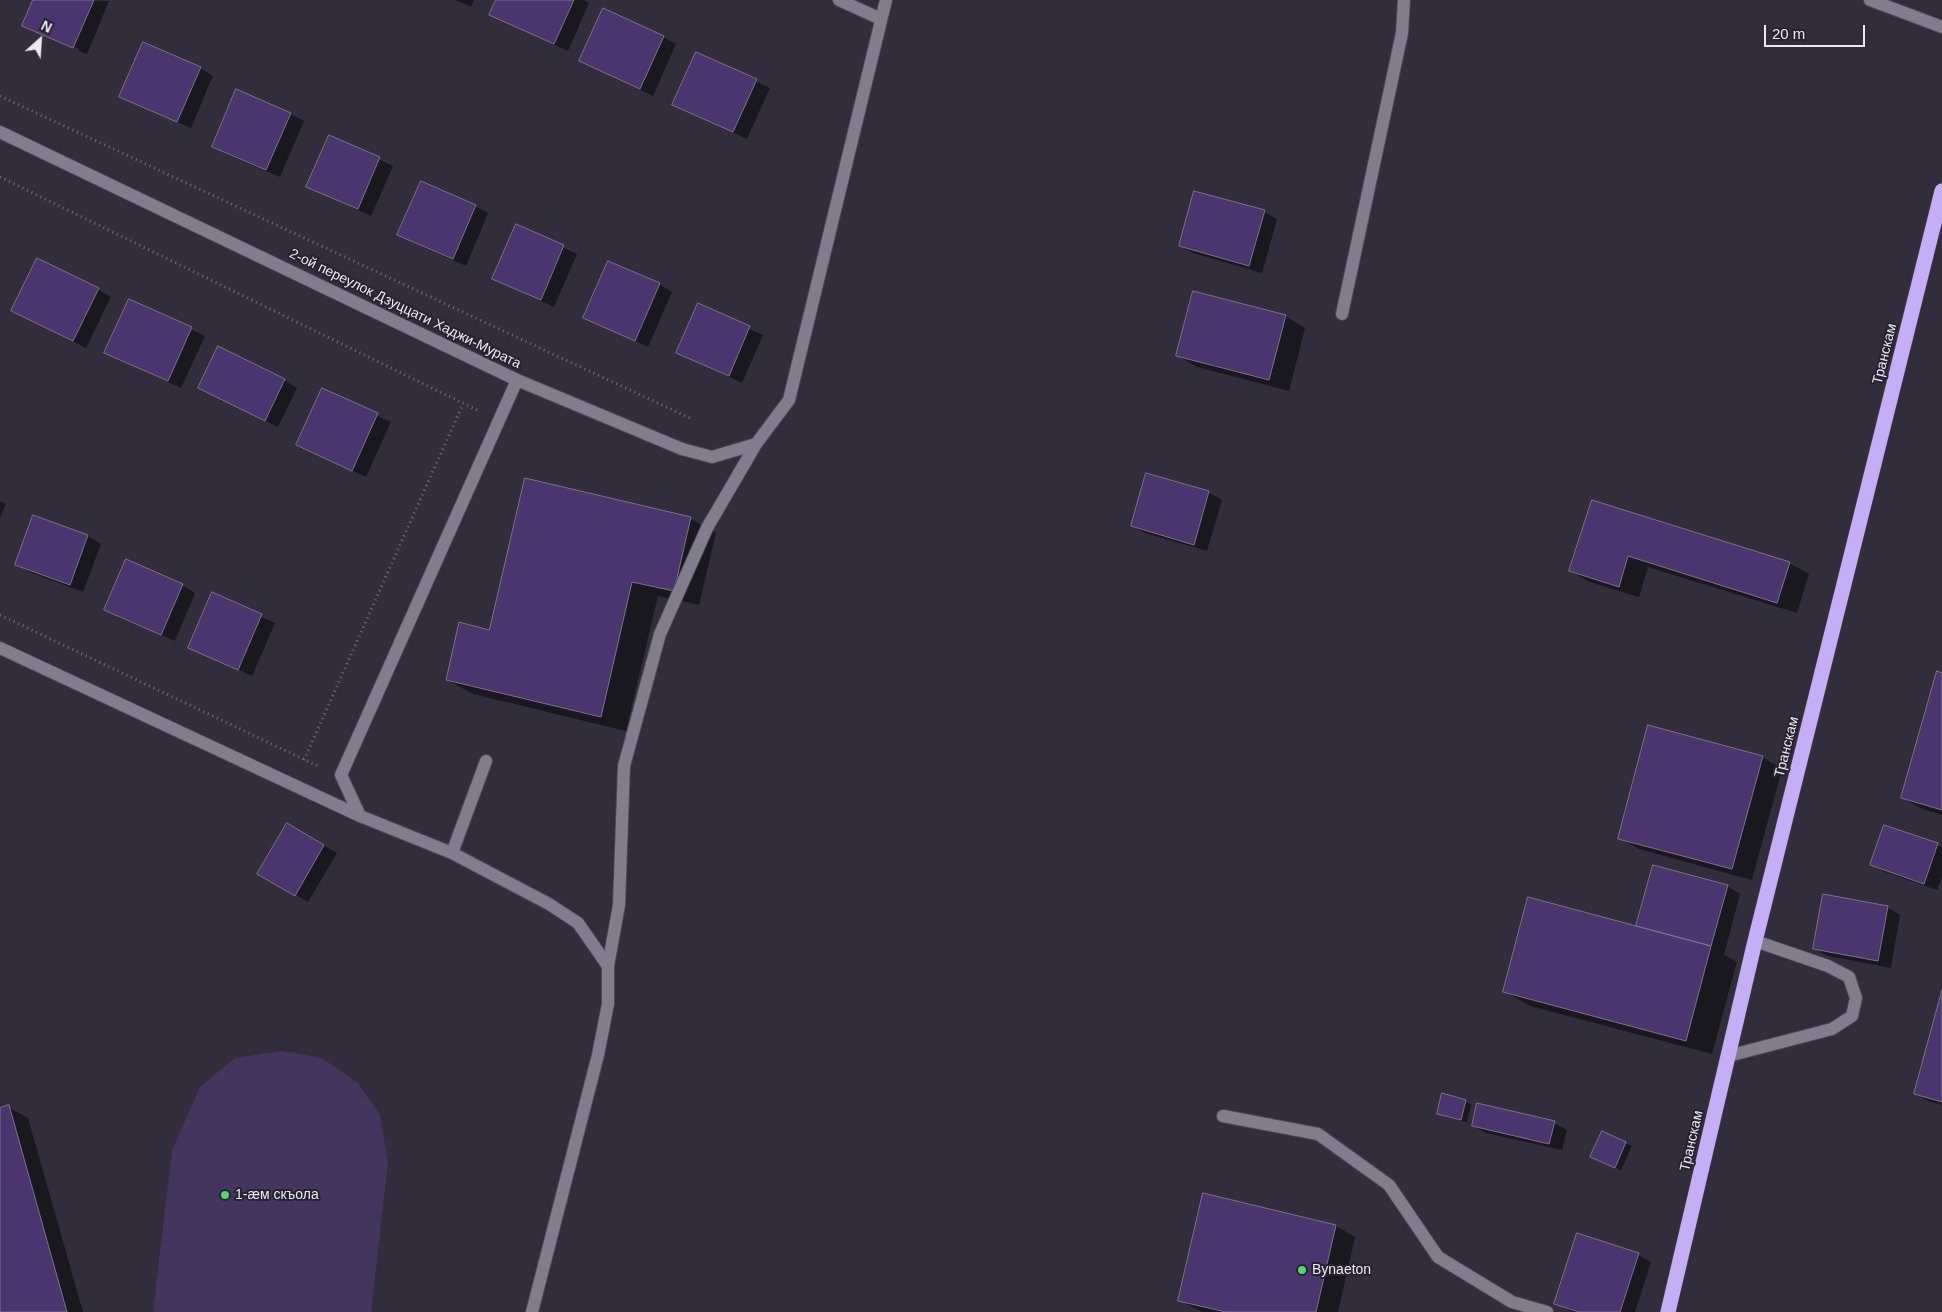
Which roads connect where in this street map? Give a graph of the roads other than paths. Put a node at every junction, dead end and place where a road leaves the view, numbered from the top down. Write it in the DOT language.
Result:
graph roads {
  1 [pos="839,0"];
  2 [pos="886,0"];
  3 [pos="1404,0"];
  4 [pos="1870,0"];
  5 [pos="881,19"];
  6 [pos="1942,27"];
  7 [pos="0,132"];
  8 [pos="1942,191"];
  9 [pos="1342,314"];
  10 [pos="517,380"];
  11 [pos="756,444"];
  12 [pos="0,648"];
  13 [pos="486,761"];
  14 [pos="360,816"];
  15 [pos="452,853"];
  16 [pos="1755,941"];
  17 [pos="608,966"];
  18 [pos="1728,1056"];
  19 [pos="1223,1116"];
  20 [pos="532,1312"];
  21 [pos="1547,1312"];
  22 [pos="1668,1312"];
  1 -- 5 [label="street"];
  2 -- 5 [label="street"];
  3 -- 9 [label="street"];
  4 -- 6 [label="street"];
  5 -- 11 [label="street"];
  7 -- 10 [label="street, 2-ой переулок Дзуццати Хаджи-Мурата"];
  8 -- 16 [label="highway, Транскам"];
  10 -- 11 [label="street, 2-ой переулок Дзуццати Хаджи-Мурата"];
  10 -- 14 [label="street"];
  11 -- 17 [label="street"];
  12 -- 14 [label="street"];
  13 -- 15 [label="street"];
  14 -- 15 [label="street"];
  15 -- 17 [label="street"];
  16 -- 18 [label="highway, Транскам"];
  16 -- 18 [label="street"];
  17 -- 20 [label="street"];
  18 -- 22 [label="highway, Транскам"];
  19 -- 21 [label="street"];
}
